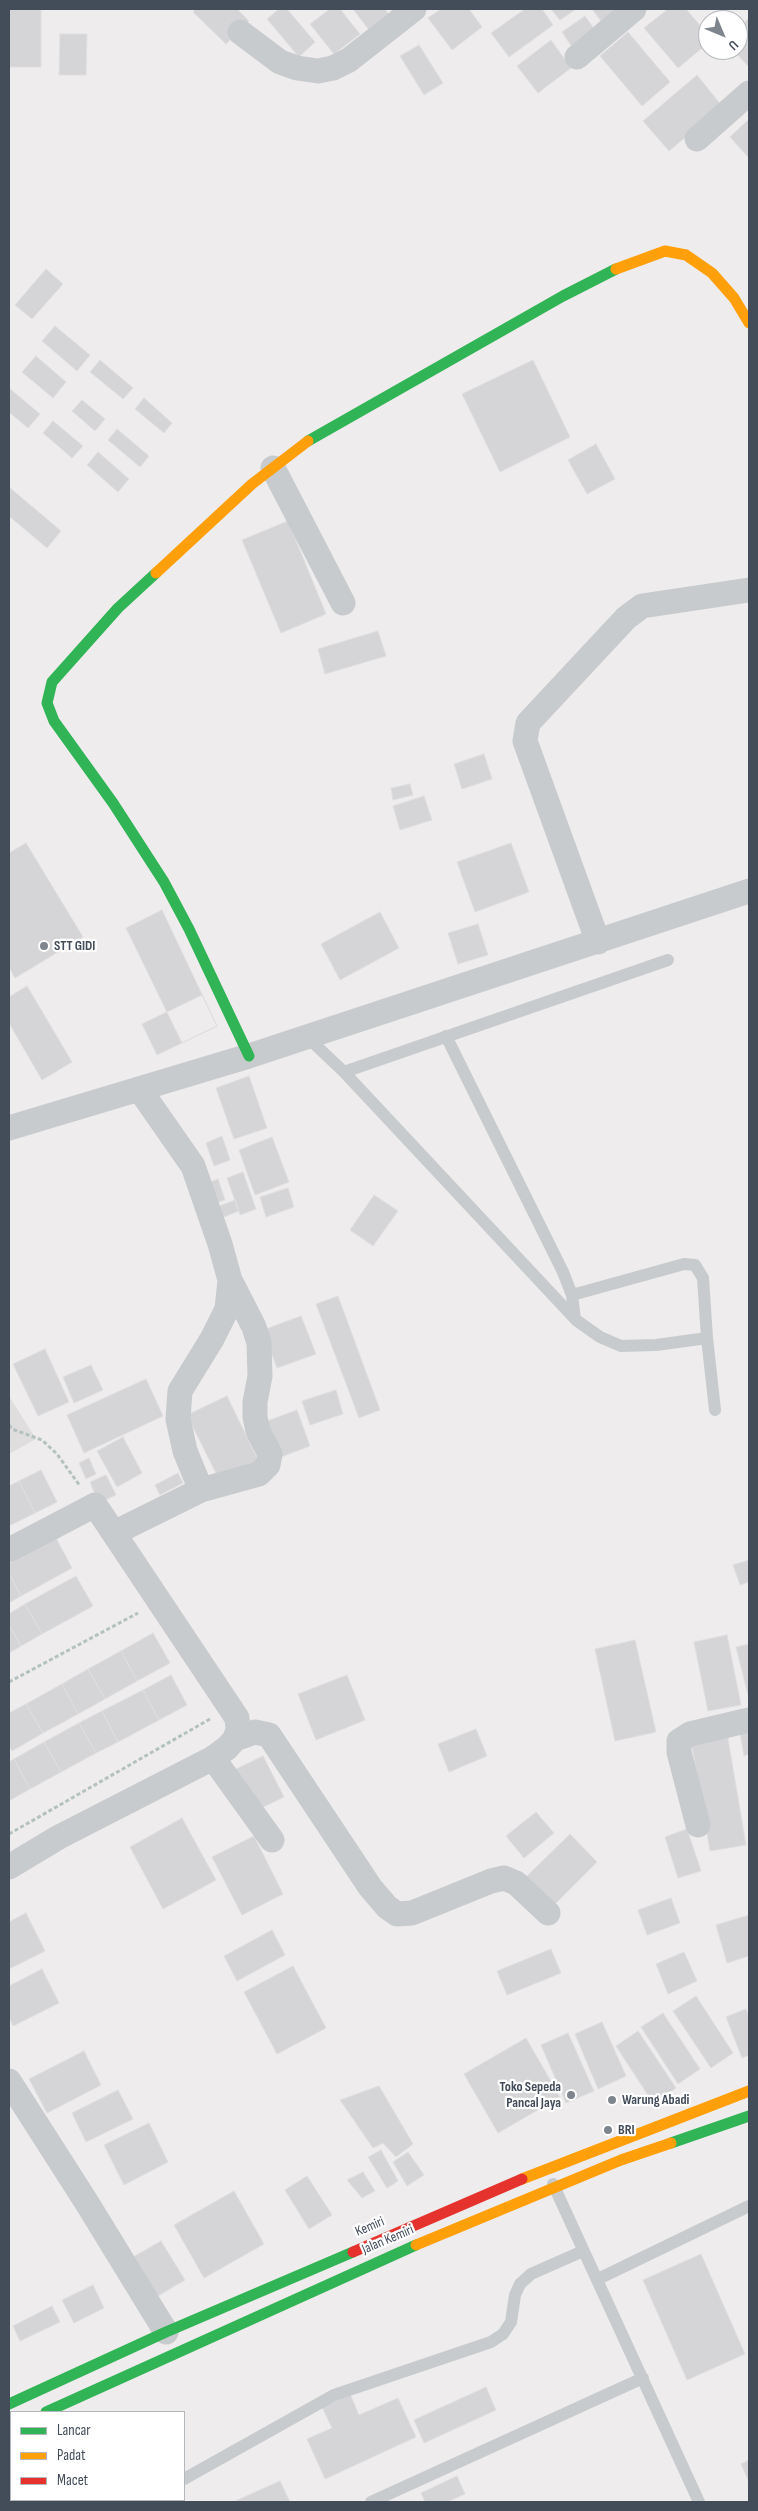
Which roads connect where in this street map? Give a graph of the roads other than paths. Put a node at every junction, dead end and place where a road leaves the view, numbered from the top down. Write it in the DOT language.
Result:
graph roads {
  1 [pos="634,9"];
  2 [pos="402,13"];
  3 [pos="240,32"];
  4 [pos="577,56"];
  5 [pos="749,92"];
  6 [pos="697,139"];
  7 [pos="749,323"];
  8 [pos="273,468"];
  9 [pos="749,590"];
  10 [pos="343,604"];
  11 [pos="749,890"];
  12 [pos="598,942"];
  13 [pos="668,960"];
  14 [pos="446,1036"];
  15 [pos="300,1038"];
  16 [pos="260,1052"];
  17 [pos="344,1072"];
  18 [pos="140,1090"];
  19 [pos="9,1128"];
  20 [pos="230,1280"];
  21 [pos="572,1295"];
  22 [pos="576,1320"];
  23 [pos="707,1338"];
  24 [pos="715,1410"];
  25 [pos="201,1490"];
  26 [pos="114,1533"];
  27 [pos="9,1550"];
  28 [pos="749,1720"];
  29 [pos="235,1739"];
  30 [pos="213,1758"];
  31 [pos="698,1825"];
  32 [pos="272,1840"];
  33 [pos="9,1866"];
  34 [pos="548,1913"];
  35 [pos="9,2081"];
  36 [pos="749,2091"];
  37 [pos="749,2116"];
  38 [pos="547,2168"];
  39 [pos="554,2187"];
  40 [pos="749,2206"];
  41 [pos="582,2251"];
  42 [pos="598,2279"];
  43 [pos="166,2332"];
  44 [pos="643,2378"];
  45 [pos="13,2401"];
  46 [pos="48,2411"];
  47 [pos="185,2478"];
  48 [pos="371,2502"];
  49 [pos="699,2502"];
  1 -- 4 [label="street"];
  2 -- 3 [label="street"];
  5 -- 6 [label="street"];
  7 -- 8 [label="main road"];
  8 -- 10 [label="street"];
  8 -- 16 [label="main road"];
  9 -- 12 [label="street"];
  11 -- 12 [label="street"];
  12 -- 15 [label="street"];
  13 -- 14 [label="lane"];
  14 -- 17 [label="lane"];
  14 -- 21 [label="lane"];
  15 -- 16 [label="street"];
  15 -- 17 [label="lane"];
  16 -- 18 [label="street"];
  17 -- 22 [label="lane"];
  18 -- 19 [label="street"];
  18 -- 20 [label="street"];
  20 -- 25 [label="street"];
  20 -- 25 [label="street"];
  21 -- 22 [label="lane"];
  21 -- 23 [label="lane"];
  22 -- 23 [label="lane"];
  23 -- 24 [label="lane"];
  25 -- 26 [label="street"];
  26 -- 27 [label="street"];
  26 -- 29 [label="street"];
  28 -- 31 [label="street"];
  29 -- 30 [label="street"];
  29 -- 34 [label="street"];
  30 -- 32 [label="street"];
  30 -- 33 [label="street"];
  35 -- 43 [label="street"];
  36 -- 38 [label="main road, Kemiri"];
  37 -- 39 [label="main road, Jalan Kemiri"];
  38 -- 39 [label="lane"];
  38 -- 43 [label="main road, Kemiri"];
  39 -- 41 [label="lane"];
  39 -- 46 [label="main road, Jalan Kemiri"];
  40 -- 42 [label="lane"];
  41 -- 42 [label="lane"];
  41 -- 47 [label="lane"];
  42 -- 44 [label="lane"];
  43 -- 45 [label="main road, Kemiri"];
  44 -- 48 [label="lane"];
  44 -- 49 [label="lane"];
}
